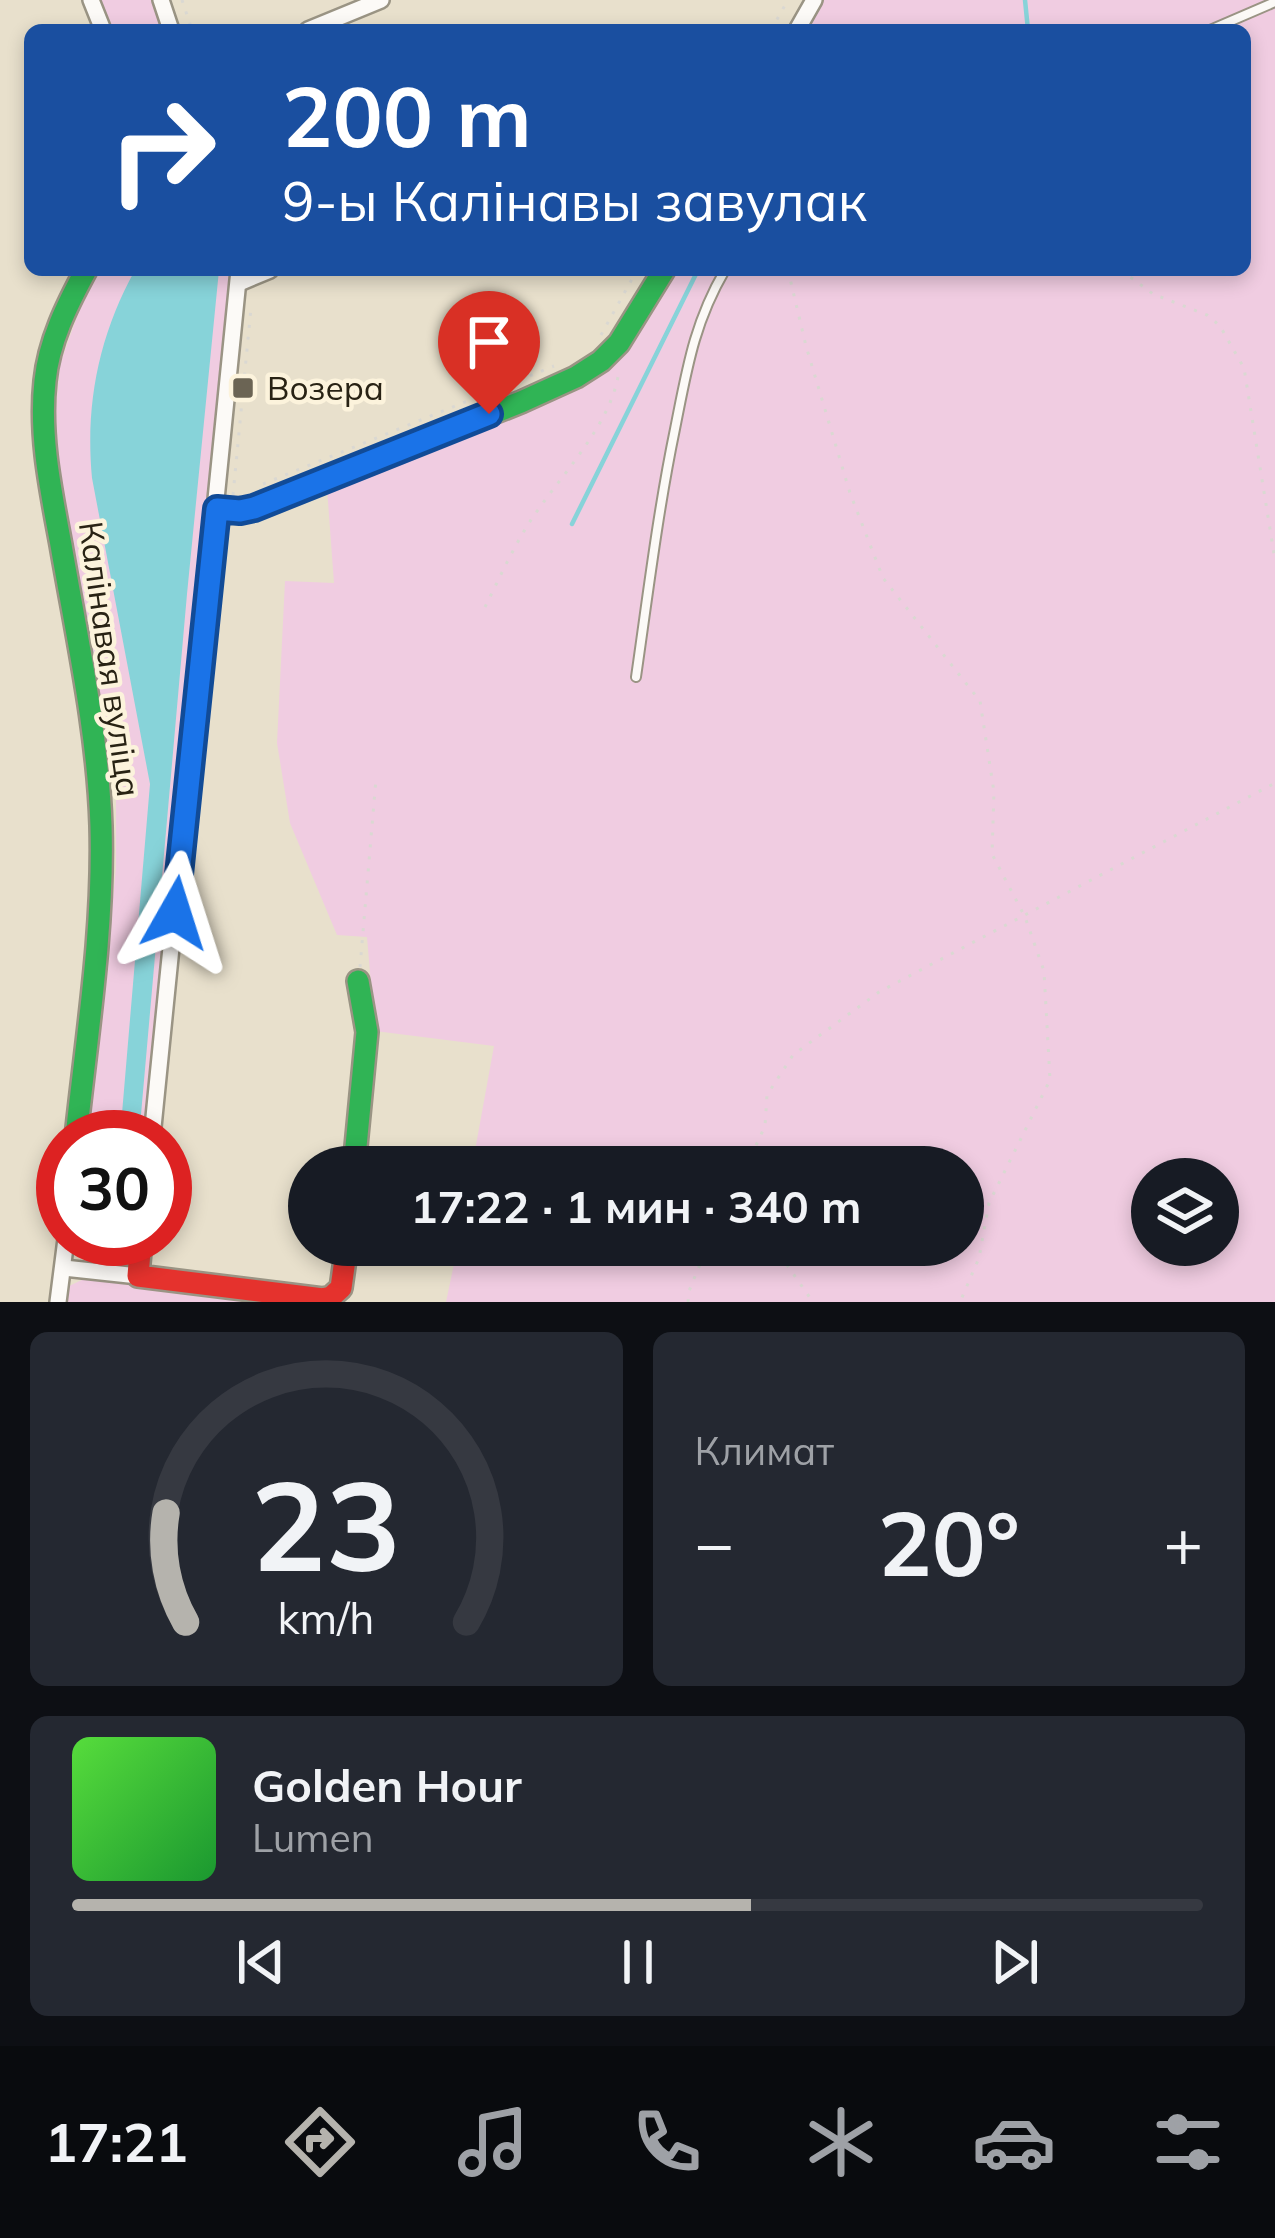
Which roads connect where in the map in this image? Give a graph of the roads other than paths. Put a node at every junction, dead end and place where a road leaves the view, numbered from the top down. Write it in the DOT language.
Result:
graph roads {
  1 [pos="381,0"];
  2 [pos="1275,2"];
  3 [pos="323,24"];
  4 [pos="1224,24"];
  5 [pos="83,276"];
  6 [pos="251,276"];
  7 [pos="659,276"];
  8 [pos="722,276"];
  9 [pos="224,510"];
  10 [pos="637,677"];
  11 [pos="358,981"];
  12 [pos="79,1110"];
  13 [pos="155,1110"];
  14 [pos="356,1146"];
  15 [pos="139,1266"];
  16 [pos="344,1266"];
  17 [pos="64,1268"];
  18 [pos="138,1276"];
  19 [pos="58,1302"];
  1 -- 3 [label="street"];
  2 -- 4 [label="lane"];
  5 -- 12 [label="street, Калінавая вуліца"];
  6 -- 9 [label="street, Калінавая вуліца"];
  7 -- 9 [label="street"];
  8 -- 10 [label="lane"];
  9 -- 13 [label="street, Калінавая вуліца"];
  11 -- 14 [label="street"];
  15 -- 18 [label="street"];
  16 -- 18 [label="street"];
  17 -- 18 [label="street"];
  17 -- 19 [label="street"];
}
